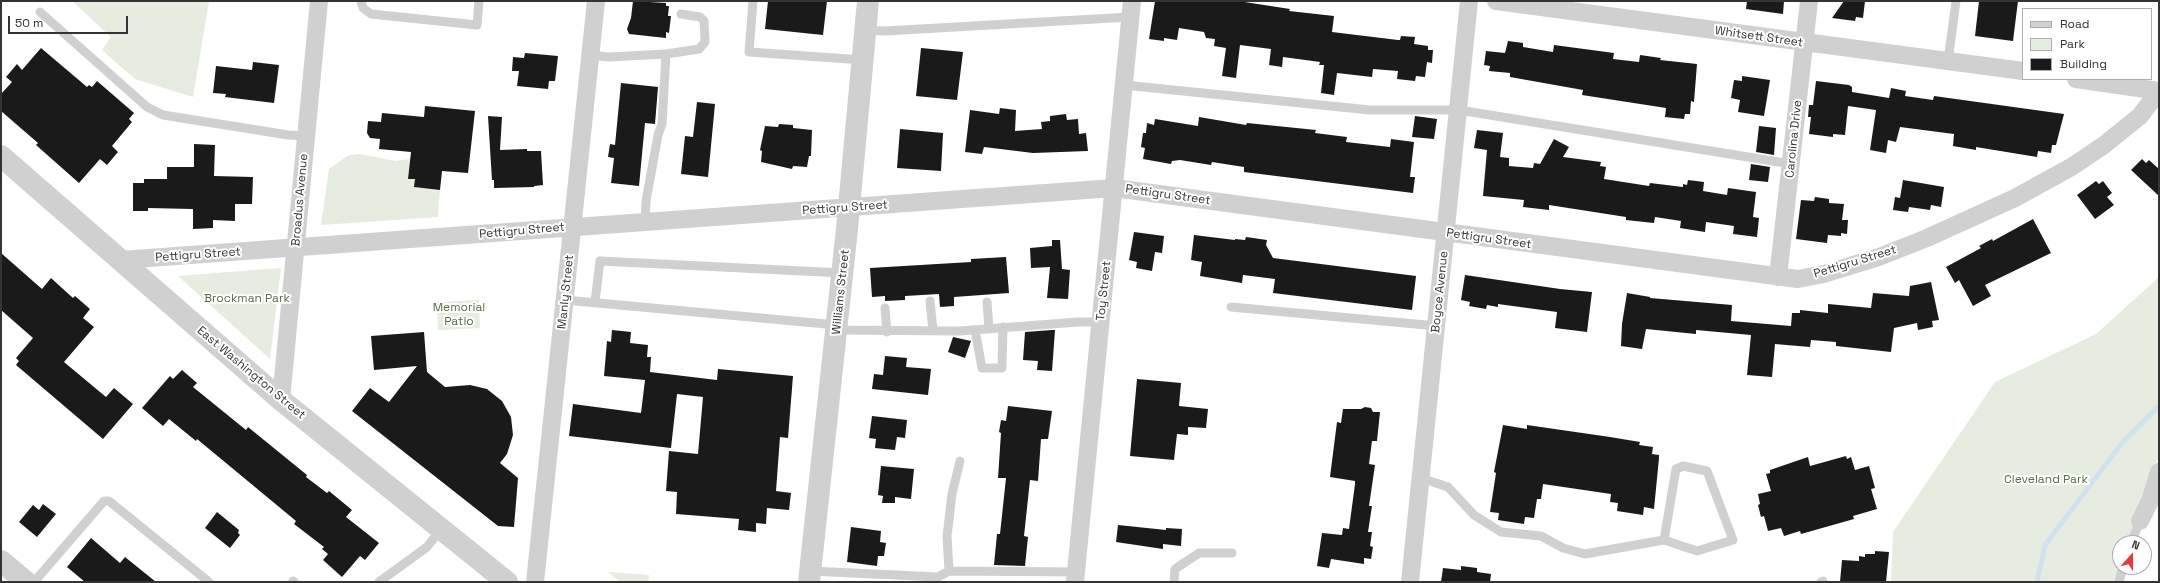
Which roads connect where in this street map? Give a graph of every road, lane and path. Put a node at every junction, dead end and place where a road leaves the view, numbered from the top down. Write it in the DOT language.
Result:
graph roads {
  1 [pos="319,1"];
  2 [pos="362,1"];
  3 [pos="479,1"];
  4 [pos="596,1"];
  5 [pos="754,1"];
  6 [pos="868,1"];
  7 [pos="1469,1"];
  8 [pos="1496,1"];
  9 [pos="1809,1"];
  10 [pos="1956,1"];
  11 [pos="1131,9"];
  12 [pos="40,12"];
  13 [pos="681,14"];
  14 [pos="866,30"];
  15 [pos="1804,43"];
  16 [pos="666,54"];
  17 [pos="590,55"];
  18 [pos="863,60"];
  19 [pos="1948,61"];
  20 [pos="2022,71"];
  21 [pos="2083,80"];
  22 [pos="1124,85"];
  23 [pos="2159,91"];
  24 [pos="1459,110"];
  25 [pos="306,136"];
  26 [pos="3,161"];
  27 [pos="1791,164"];
  28 [pos="1114,188"];
  29 [pos="849,207"];
  30 [pos="645,222"];
  31 [pos="572,227"];
  32 [pos="1446,234"];
  33 [pos="295,248"];
  34 [pos="121,260"];
  35 [pos="842,273"];
  36 [pos="1778,277"];
  37 [pos="565,300"];
  38 [pos="930,301"];
  39 [pos="595,302"];
  40 [pos="987,302"];
  41 [pos="1231,307"];
  42 [pos="885,308"];
  43 [pos="1101,322"];
  44 [pos="1437,326"];
  45 [pos="1003,327"];
  46 [pos="837,328"];
  47 [pos="989,329"];
  48 [pos="975,330"];
  49 [pos="933,331"];
  50 [pos="887,332"];
  51 [pos="281,400"];
  52 [pos="960,461"];
  53 [pos="2159,472"];
  54 [pos="1421,478"];
  55 [pos="2140,521"];
  56 [pos="441,529"];
  57 [pos="2134,535"];
  58 [pos="1664,540"];
  59 [pos="1232,553"];
  60 [pos="1,561"];
  61 [pos="949,571"];
  62 [pos="809,577"];
  63 [pos="1076,577"];
  64 [pos="26,582"];
  65 [pos="34,582"];
  66 [pos="209,582"];
  67 [pos="378,582"];
  68 [pos="507,582"];
  69 [pos="535,582"];
  70 [pos="1174,582"];
  71 [pos="1410,582"];
  1 -- 25 [label="street, Broadus Avenue"];
  2 -- 3 [label="lane"];
  4 -- 17 [label="street, Manly Street"];
  5 -- 18 [label="lane"];
  6 -- 14 [label="street, Williams Street"];
  7 -- 24 [label="street, Boyce Avenue"];
  8 -- 15 [label="street, Whitsett Street"];
  9 -- 15 [label="street, Carolina Drive"];
  10 -- 19 [label="lane"];
  11 -- 14 [label="lane"];
  11 -- 22 [label="street, Toy Street"];
  12 -- 25 [label="lane"];
  13 -- 16 [label="lane"];
  14 -- 18 [label="street, Williams Street"];
  15 -- 19 [label="street, Whitsett Street"];
  15 -- 27 [label="street, Carolina Drive"];
  16 -- 17 [label="lane"];
  16 -- 30 [label="lane"];
  17 -- 31 [label="street, Manly Street"];
  18 -- 29 [label="street, Williams Street"];
  19 -- 20 [label="street, Whitsett Street"];
  21 -- 23 [label="street"];
  22 -- 24 [label="lane"];
  22 -- 28 [label="street, Toy Street"];
  23 -- 36 [label="street, Pettigru Street"];
  24 -- 27 [label="lane"];
  24 -- 32 [label="street, Boyce Avenue"];
  25 -- 33 [label="street, Broadus Avenue"];
  26 -- 34 [label="street, East Washington Street"];
  27 -- 36 [label="street, Carolina Drive"];
  28 -- 29 [label="street, Pettigru Street"];
  28 -- 32 [label="street, Pettigru Street"];
  28 -- 43 [label="street, Toy Street"];
  29 -- 30 [label="street, Pettigru Street"];
  29 -- 35 [label="street, Williams Street"];
  30 -- 31 [label="street, Pettigru Street"];
  31 -- 33 [label="street, Pettigru Street"];
  31 -- 37 [label="street, Manly Street"];
  32 -- 36 [label="street, Pettigru Street"];
  32 -- 44 [label="street, Boyce Avenue"];
  33 -- 34 [label="street, Pettigru Street"];
  33 -- 51 [label="street, Broadus Avenue"];
  34 -- 51 [label="street, East Washington Street"];
  35 -- 39 [label="lane"];
  35 -- 46 [label="street, Williams Street"];
  37 -- 39 [label="lane"];
  37 -- 69 [label="street, Manly Street"];
  38 -- 49 [label="lane"];
  39 -- 46 [label="lane"];
  40 -- 47 [label="lane"];
  41 -- 44 [label="lane"];
  42 -- 50 [label="lane"];
  43 -- 45 [label="lane"];
  43 -- 63 [label="street, Toy Street"];
  44 -- 54 [label="street, Boyce Avenue"];
  45 -- 47 [label="lane"];
  45 -- 48 [label="lane"];
  46 -- 50 [label="lane"];
  46 -- 62 [label="street, Williams Street"];
  47 -- 48 [label="lane"];
  48 -- 49 [label="lane"];
  49 -- 50 [label="lane"];
  51 -- 56 [label="street, East Washington Street"];
  52 -- 61 [label="lane"];
  53 -- 55 [label="street"];
  54 -- 58 [label="lane"];
  54 -- 71 [label="street, Boyce Avenue"];
  55 -- 57 [label="lane"];
  56 -- 67 [label="lane"];
  56 -- 68 [label="street, East Washington Street"];
  58 -- 58 [label="lane"];
  59 -- 70 [label="lane"];
  60 -- 64 [label="street"];
  61 -- 62 [label="lane"];
  61 -- 63 [label="lane"];
  65 -- 66 [label="lane"];
}
